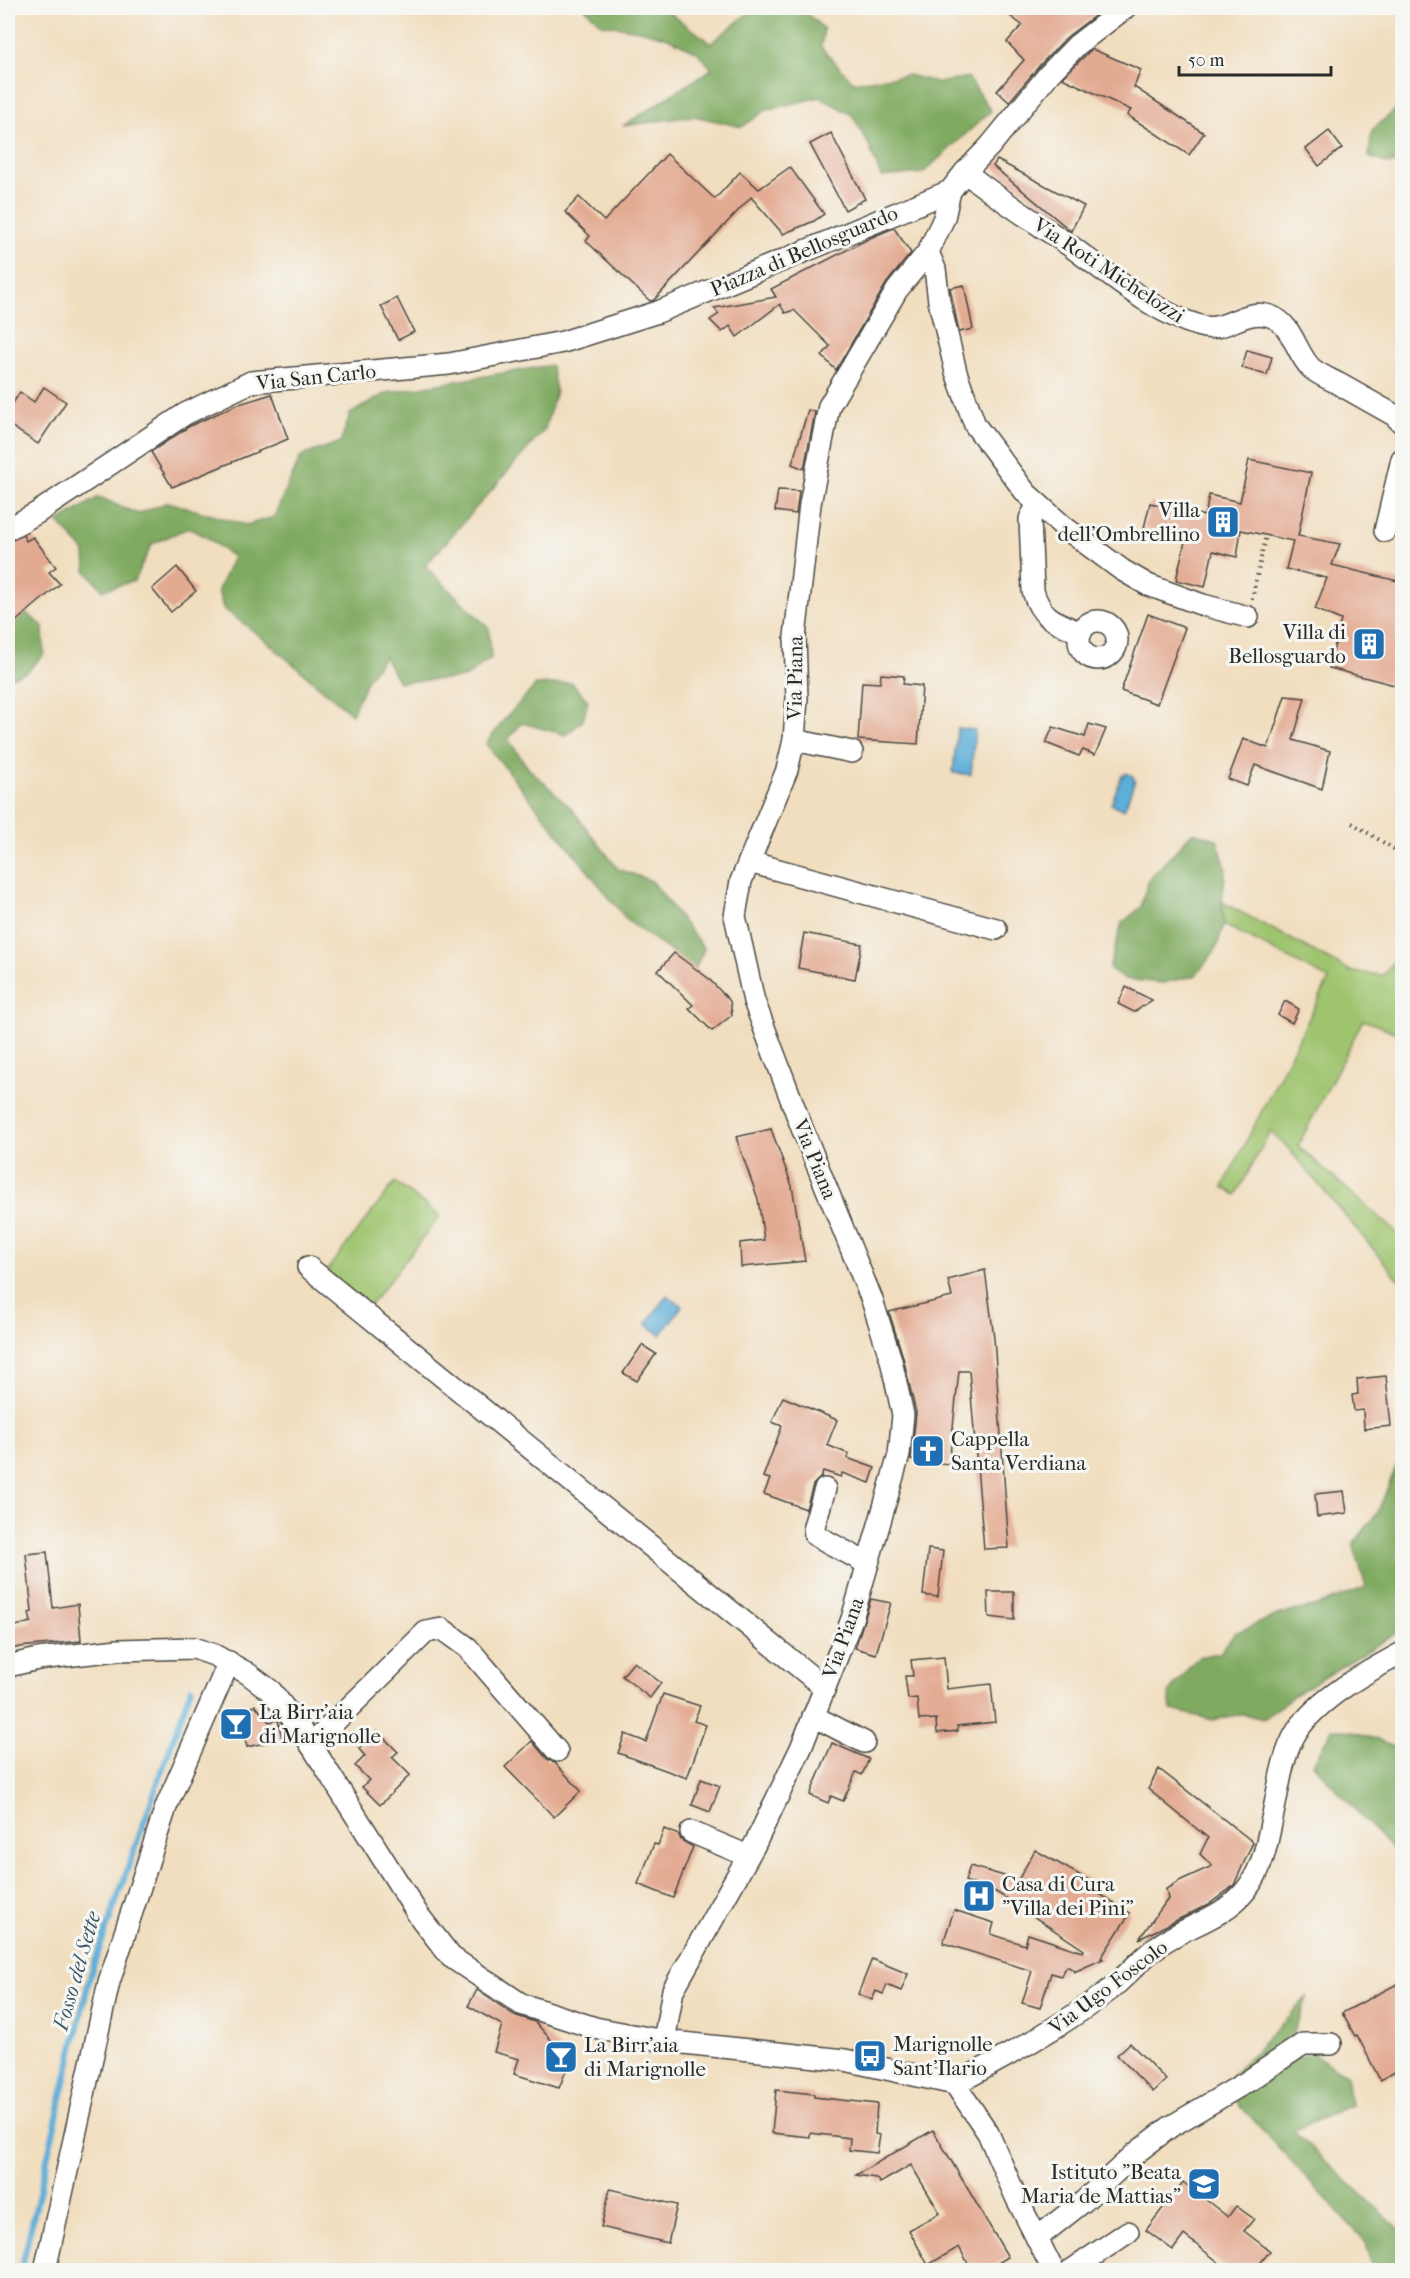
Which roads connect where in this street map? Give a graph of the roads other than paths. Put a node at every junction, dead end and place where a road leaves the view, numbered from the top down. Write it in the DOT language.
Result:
graph roads {
  1 [pos="1125,8"];
  2 [pos="964,172"];
  3 [pos="950,191"];
  4 [pos="923,258"];
  5 [pos="658,312"];
  6 [pos="1399,419"];
  7 [pos="1402,459"];
  8 [pos="1038,504"];
  9 [pos="8,529"];
  10 [pos="1385,531"];
  11 [pos="1248,617"];
  12 [pos="1081,633"];
  13 [pos="794,741"];
  14 [pos="852,752"];
  15 [pos="749,862"];
  16 [pos="996,929"];
  17 [pos="308,1267"];
  18 [pos="825,1489"];
  19 [pos="868,1564"];
  20 [pos="1402,1653"];
  21 [pos="229,1662"];
  22 [pos="8,1666"];
  23 [pos="825,1688"];
  24 [pos="813,1716"];
  25 [pos="864,1742"];
  26 [pos="311,1745"];
  27 [pos="557,1751"];
  28 [pos="691,1832"];
  29 [pos="748,1856"];
  30 [pos="664,2041"];
  31 [pos="1331,2044"];
  32 [pos="955,2084"];
  33 [pos="1128,2232"];
  34 [pos="1037,2238"];
  35 [pos="45,2271"];
  36 [pos="1053,2271"];
  37 [pos="1071,2271"];
  1 -- 2 [label="street"];
  2 -- 3 [label="street"];
  2 -- 6 [label="street, Via Roti Michelozzi"];
  3 -- 4 [label="street"];
  3 -- 5 [label="street, Piazza di Bellosguardo"];
  4 -- 8 [label="street"];
  4 -- 13 [label="street, Via Piana"];
  5 -- 9 [label="street, Via San Carlo"];
  7 -- 10 [label="street"];
  8 -- 11 [label="street"];
  8 -- 12 [label="street"];
  13 -- 14 [label="street"];
  13 -- 15 [label="street, Via Piana"];
  15 -- 16 [label="street"];
  15 -- 19 [label="street, Via Piana"];
  17 -- 23 [label="street"];
  18 -- 19 [label="street"];
  19 -- 23 [label="street, Via Piana"];
  20 -- 32 [label="street, Via Ugo Foscolo"];
  21 -- 22 [label="street"];
  21 -- 26 [label="street"];
  21 -- 35 [label="street"];
  23 -- 24 [label="street, Via Piana"];
  24 -- 25 [label="street"];
  24 -- 29 [label="street, Via Piana"];
  26 -- 27 [label="street"];
  26 -- 30 [label="street"];
  28 -- 29 [label="street"];
  29 -- 30 [label="street, Via Piana"];
  30 -- 32 [label="street"];
  31 -- 34 [label="street"];
  32 -- 34 [label="street"];
  33 -- 37 [label="street"];
  34 -- 36 [label="street"];
}
